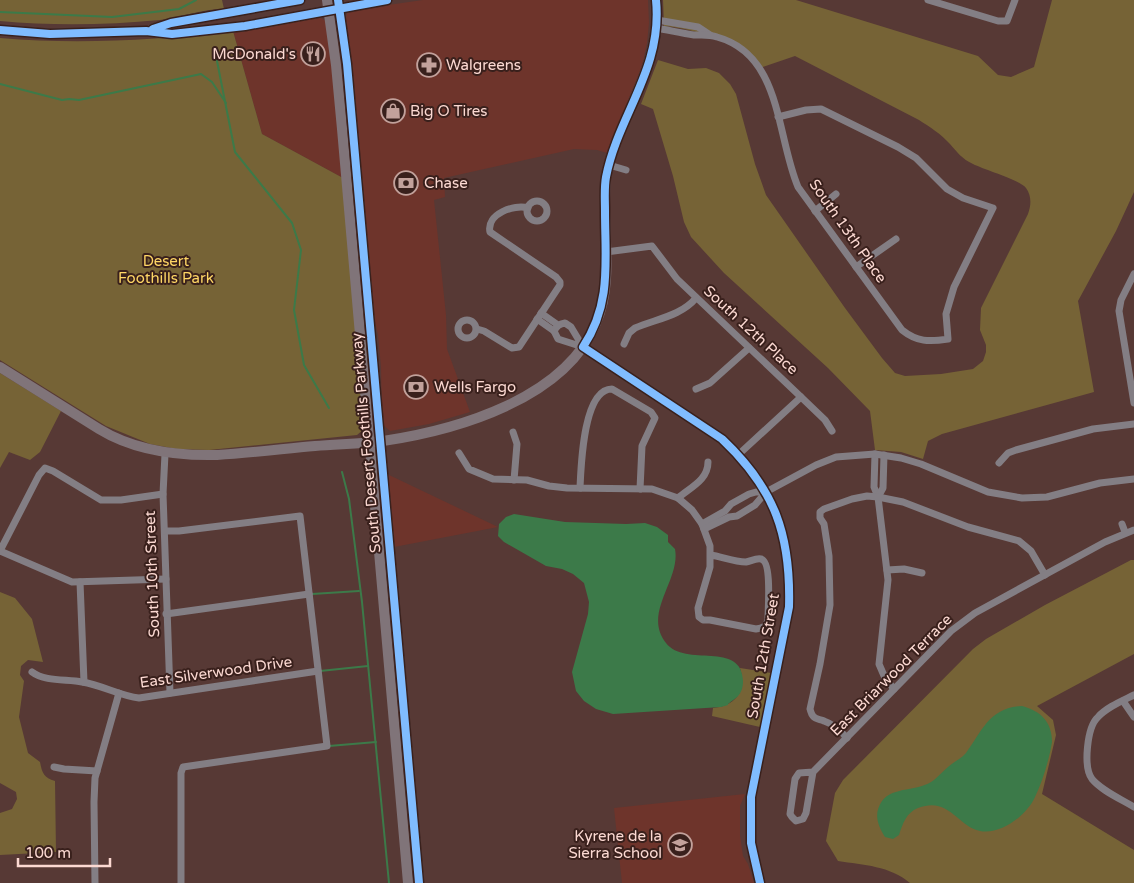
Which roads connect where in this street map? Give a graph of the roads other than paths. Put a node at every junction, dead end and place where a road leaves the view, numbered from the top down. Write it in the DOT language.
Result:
graph roads {
  1 [pos="300,0"];
  2 [pos="326,0"];
  3 [pos="387,0"];
  4 [pos="656,0"];
  5 [pos="928,0"];
  6 [pos="1015,0"];
  7 [pos="280,4"];
  8 [pos="339,5"];
  9 [pos="329,12"];
  10 [pos="656,24"];
  11 [pos="245,26"];
  12 [pos="0,30"];
  13 [pos="146,31"];
  14 [pos="778,118"];
  15 [pos="609,165"];
  16 [pos="626,170"];
  17 [pos="836,194"];
  18 [pos="528,208"];
  19 [pos="815,211"];
  20 [pos="896,239"];
  21 [pos="606,252"];
  22 [pos="856,267"];
  23 [pos="1134,274"];
  24 [pos="696,298"];
  25 [pos="539,316"];
  26 [pos="556,328"];
  27 [pos="477,329"];
  28 [pos="624,344"];
  29 [pos="583,347"];
  30 [pos="749,348"];
  31 [pos="0,367"];
  32 [pos="696,389"];
  33 [pos="802,396"];
  34 [pos="1134,403"];
  35 [pos="1134,424"];
  36 [pos="832,431"];
  37 [pos="513,432"];
  38 [pos="380,441"];
  39 [pos="370,442"];
  40 [pos="459,453"];
  41 [pos="165,454"];
  42 [pos="875,454"];
  43 [pos="738,455"];
  44 [pos="884,455"];
  45 [pos="708,462"];
  46 [pos="999,464"];
  47 [pos="874,478"];
  48 [pos="883,478"];
  49 [pos="1134,479"];
  50 [pos="514,480"];
  51 [pos="580,488"];
  52 [pos="640,489"];
  53 [pos="766,492"];
  54 [pos="163,494"];
  55 [pos="878,497"];
  56 [pos="678,498"];
  57 [pos="739,500"];
  58 [pos="745,511"];
  59 [pos="1122,524"];
  60 [pos="703,526"];
  61 [pos="1134,530"];
  62 [pos="165,531"];
  63 [pos="1125,532"];
  64 [pos="0,551"];
  65 [pos="711,556"];
  66 [pos="887,570"];
  67 [pos="922,573"];
  68 [pos="1045,575"];
  69 [pos="166,579"];
  70 [pos="80,582"];
  71 [pos="310,594"];
  72 [pos="166,614"];
  73 [pos="318,671"];
  74 [pos="32,672"];
  75 [pos="84,682"];
  76 [pos="894,689"];
  77 [pos="119,693"];
  78 [pos="170,693"];
  79 [pos="1134,695"];
  80 [pos="1123,701"];
  81 [pos="1134,717"];
  82 [pos="847,738"];
  83 [pos="54,767"];
  84 [pos="97,771"];
  85 [pos="813,772"];
  86 [pos="409,773"];
  87 [pos="398,775"];
  88 [pos="1134,806"];
  89 [pos="95,883"];
  90 [pos="181,883"];
  91 [pos="408,883"];
  92 [pos="419,883"];
  93 [pos="760,883"];
  1 -- 7 [label="street"];
  2 -- 9 [label="street, South Desert Foothills Parkway"];
  3 -- 8 [label="street"];
  4 -- 10 [label="street"];
  5 -- 6 [label="street"];
  7 -- 11 [label="street"];
  7 -- 13 [label="street"];
  8 -- 9 [label="street"];
  8 -- 38 [label="street, South Desert Foothills Parkway"];
  9 -- 11 [label="street"];
  9 -- 39 [label="street, South Desert Foothills Parkway"];
  10 -- 14 [label="street, South 13th Place"];
  10 -- 15 [label="street"];
  11 -- 13 [label="street"];
  12 -- 13 [label="street"];
  14 -- 19 [label="street, South 13th Place"];
  14 -- 22 [label="street, South 13th Place"];
  15 -- 16 [label="street"];
  15 -- 21 [label="street"];
  17 -- 19 [label="street"];
  18 -- 25 [label="street"];
  19 -- 22 [label="street, South 13th Place"];
  20 -- 22 [label="street"];
  21 -- 24 [label="street, South 12th Place"];
  21 -- 29 [label="street"];
  23 -- 34 [label="street"];
  24 -- 28 [label="street"];
  24 -- 30 [label="street, South 12th Place"];
  25 -- 26 [label="street, South 12th Street"];
  25 -- 27 [label="street"];
  26 -- 29 [label="street, South 12th Street"];
  26 -- 29 [label="street, South 12th Street"];
  29 -- 38 [label="street"];
  29 -- 43 [label="street, South 12th Street"];
  30 -- 32 [label="street"];
  30 -- 33 [label="street, South 12th Place"];
  31 -- 41 [label="street"];
  33 -- 36 [label="street, South 12th Place"];
  33 -- 43 [label="street"];
  35 -- 46 [label="street"];
  37 -- 50 [label="street"];
  38 -- 39 [label="street"];
  38 -- 86 [label="street, South Desert Foothills Parkway"];
  39 -- 41 [label="street"];
  39 -- 87 [label="street, South Desert Foothills Parkway"];
  40 -- 50 [label="street"];
  41 -- 54 [label="street, South 10th Street"];
  42 -- 44 [label="street"];
  42 -- 47 [label="street"];
  42 -- 53 [label="street"];
  43 -- 53 [label="street, South 12th Street"];
  44 -- 48 [label="street"];
  44 -- 49 [label="street"];
  45 -- 56 [label="street"];
  47 -- 48 [label="street"];
  47 -- 55 [label="street"];
  48 -- 55 [label="street"];
  50 -- 51 [label="street"];
  51 -- 52 [label="street"];
  51 -- 52 [label="street"];
  52 -- 56 [label="street"];
  53 -- 57 [label="street"];
  53 -- 58 [label="street"];
  53 -- 93 [label="street, South 12th Street"];
  54 -- 62 [label="street, South 10th Street"];
  54 -- 64 [label="street"];
  55 -- 66 [label="street"];
  55 -- 68 [label="street"];
  55 -- 82 [label="street"];
  56 -- 60 [label="street"];
  57 -- 58 [label="street"];
  57 -- 60 [label="street"];
  58 -- 60 [label="street"];
  59 -- 63 [label="street"];
  60 -- 65 [label="street"];
  61 -- 63 [label="street, East Briarwood Terrace"];
  62 -- 69 [label="street, South 10th Street"];
  62 -- 71 [label="street"];
  63 -- 68 [label="street, East Briarwood Terrace"];
  64 -- 70 [label="street"];
  65 -- 65 [label="street"];
  66 -- 67 [label="street"];
  66 -- 76 [label="street"];
  68 -- 76 [label="street, East Briarwood Terrace"];
  69 -- 70 [label="street"];
  69 -- 72 [label="street, South 10th Street"];
  70 -- 75 [label="street"];
  71 -- 72 [label="street"];
  71 -- 73 [label="street"];
  72 -- 78 [label="street, South 10th Street"];
  73 -- 78 [label="street, East Silverwood Drive"];
  73 -- 90 [label="street"];
  74 -- 75 [label="street, East Silverwood Drive"];
  75 -- 77 [label="street, East Silverwood Drive"];
  76 -- 82 [label="street, East Briarwood Terrace"];
  77 -- 78 [label="street, East Silverwood Drive"];
  77 -- 84 [label="street"];
  79 -- 80 [label="street"];
  80 -- 81 [label="street"];
  80 -- 88 [label="street"];
  82 -- 85 [label="street, East Briarwood Terrace"];
  83 -- 84 [label="street"];
  84 -- 89 [label="street"];
  85 -- 85 [label="street, East Briarwood Terrace"];
  86 -- 87 [label="street"];
  86 -- 92 [label="street, South Desert Foothills Parkway"];
  87 -- 91 [label="street, South Desert Foothills Parkway"];
}
